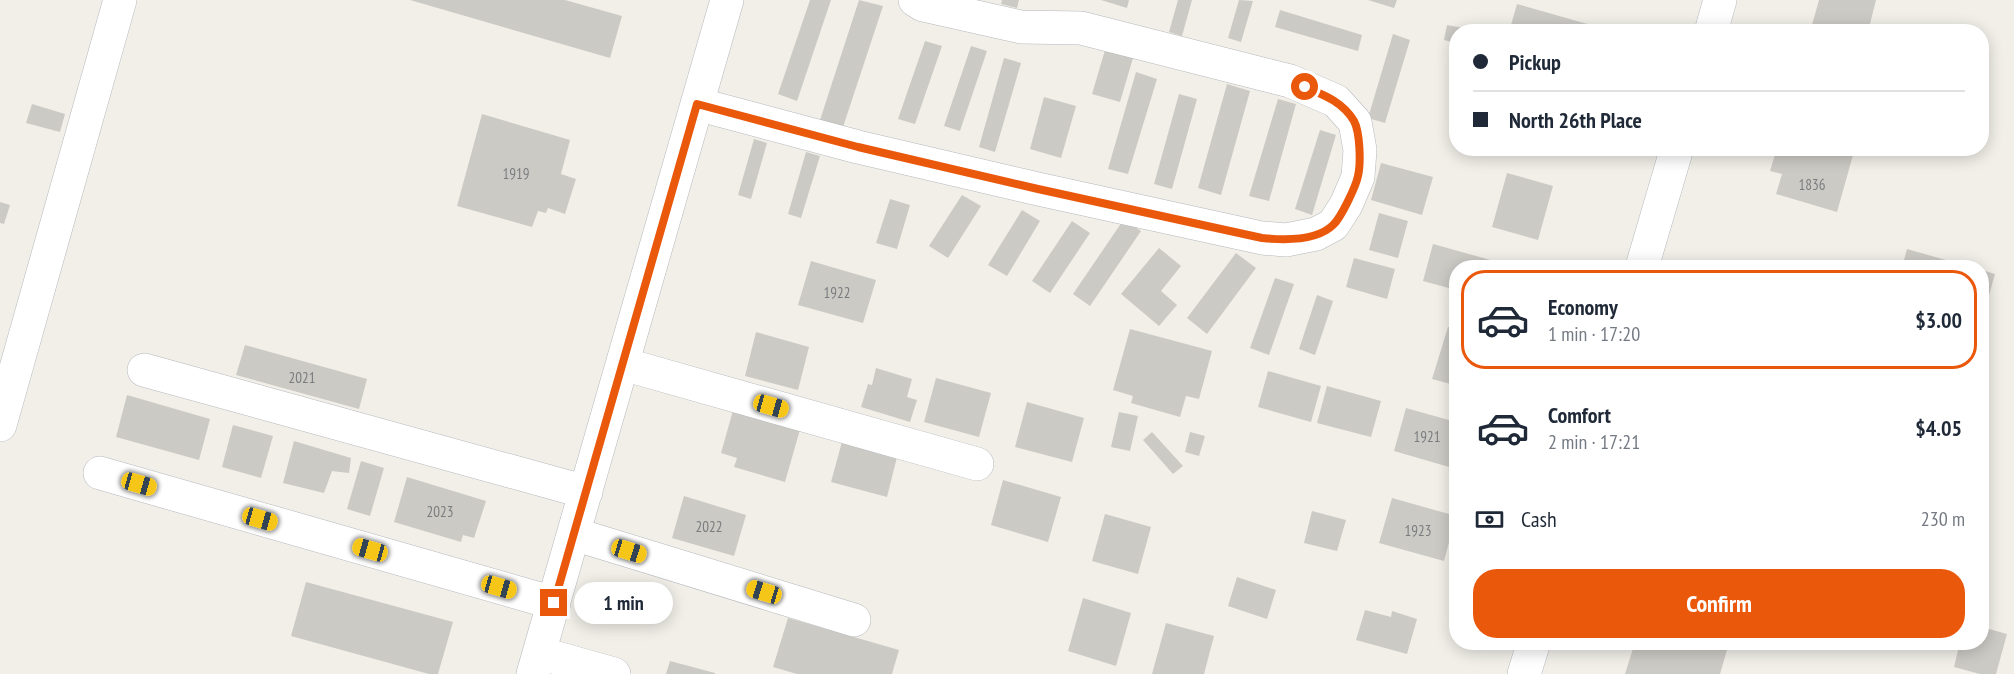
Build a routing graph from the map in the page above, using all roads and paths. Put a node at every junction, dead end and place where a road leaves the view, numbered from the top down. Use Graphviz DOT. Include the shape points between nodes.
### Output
graph roads {
  1 [pos="120,0"];
  2 [pos="727,0"];
  3 [pos="915,0"];
  4 [pos="1720,0"];
  5 [pos="1712,24"];
  6 [pos="697,104"];
  7 [pos="1675,156"];
  8 [pos="1644,260"];
  9 [pos="623,364"];
  10 [pos="144,370"];
  11 [pos="0,424"];
  12 [pos="977,464"];
  13 [pos="100,473"];
  14 [pos="586,492"];
  15 [pos="574,534"];
  16 [pos="554,603"];
  17 [pos="854,620"];
  18 [pos="1532,650"];
  19 [pos="536,664"];
  20 [pos="614,674"];
  21 [pos="1524,674"];
  1 -- 11 [label="street"];
  2 -- 6 [label="street"];
  3 -- 6 [label="street" via="1021,27 1081,28 1290,81 1336,101 1355,122 1360,150 1358,177 1346,205 1333,225 1316,234 1287,240 1262,238 858,147"];
  4 -- 5 [label="street"];
  6 -- 9 [label="street"];
  7 -- 8 [label="street"];
  9 -- 12 [label="street"];
  9 -- 14 [label="street"];
  10 -- 14 [label="street"];
  13 -- 16 [label="street"];
  14 -- 15 [label="street"];
  15 -- 16 [label="street"];
  15 -- 17 [label="street"];
  16 -- 19 [label="street"];
  18 -- 21 [label="street"];
  19 -- 20 [label="street"];
}
